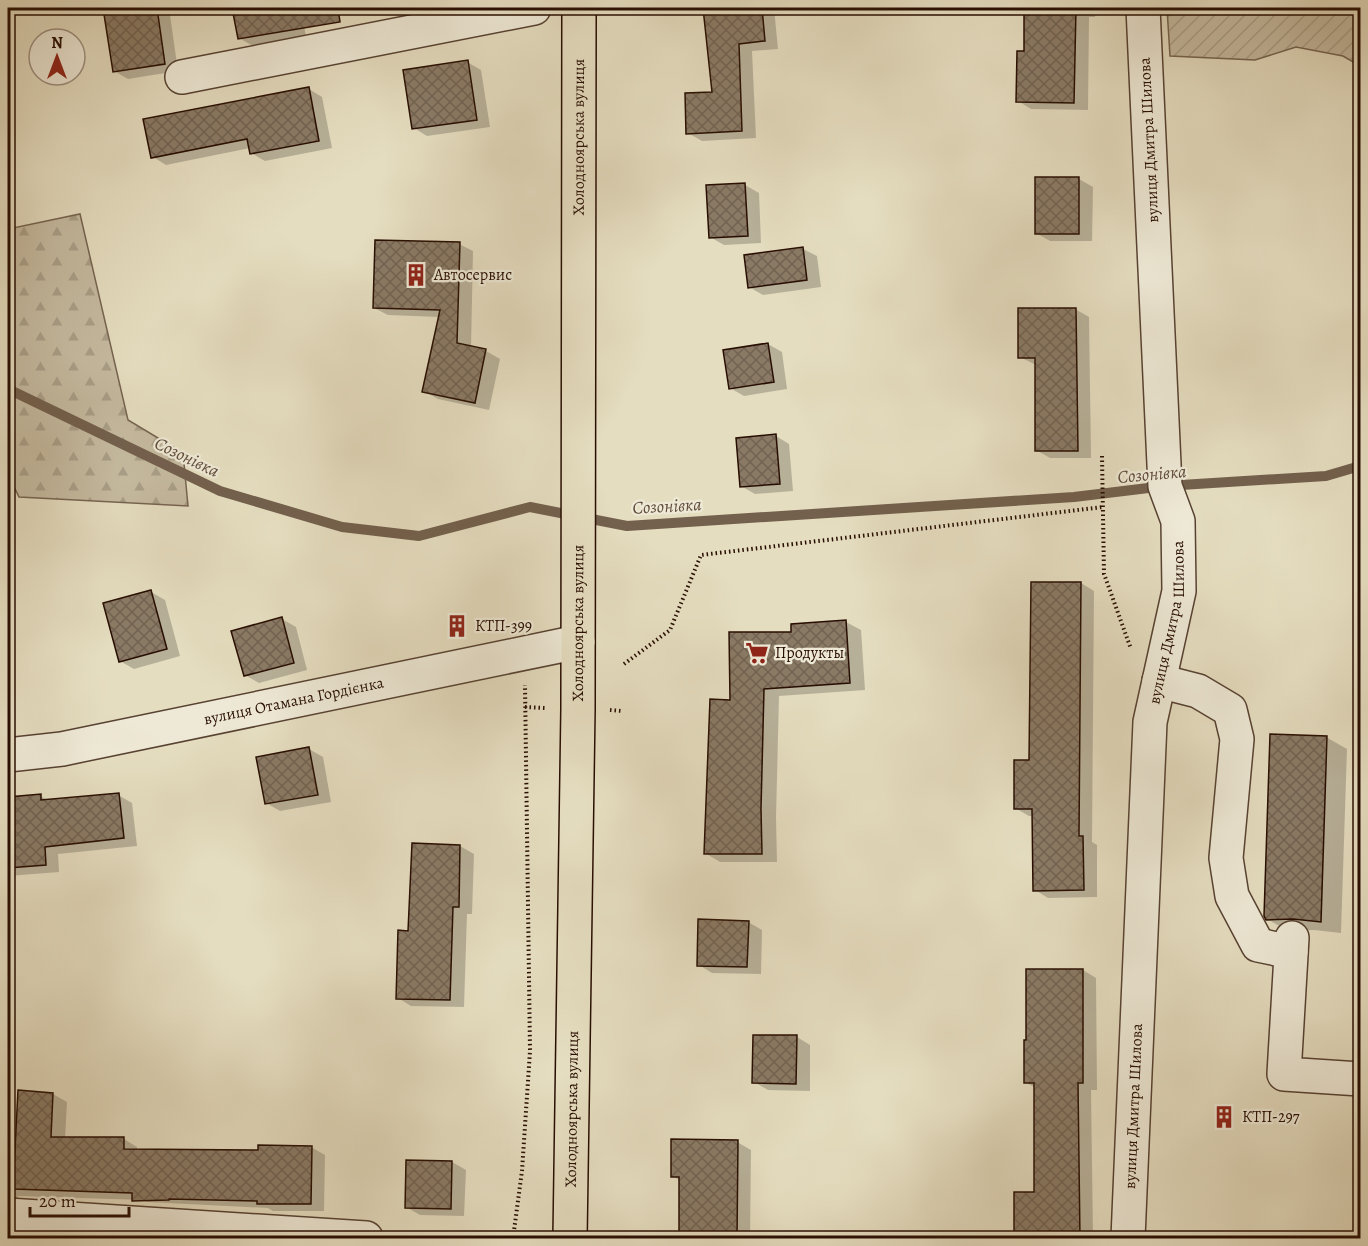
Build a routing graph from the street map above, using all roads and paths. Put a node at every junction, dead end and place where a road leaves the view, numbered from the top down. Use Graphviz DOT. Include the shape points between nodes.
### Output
graph roads {
  1 [pos="534,8"];
  2 [pos="579,8"];
  3 [pos="1143,8"];
  4 [pos="182,77"];
  5 [pos="1102,456"];
  6 [pos="1104,507"];
  7 [pos="579,642"];
  8 [pos="1131,650"];
  9 [pos="526,653"];
  10 [pos="624,664"];
  11 [pos="1159,681"];
  12 [pos="8,755"];
  13 [pos="1360,1079"];
  14 [pos="8,1215"];
  15 [pos="366,1239"];
  16 [pos="513,1239"];
  17 [pos="570,1239"];
  18 [pos="1128,1239"];
  1 -- 4 [label="street"];
  2 -- 7 [label="main road, Холодноярська вулиця"];
  3 -- 11 [label="street, вулиця Дмитра Шилова" via="1165,486 1178,521 1179,591"];
  5 -- 6 [label="path"];
  6 -- 8 [label="path" via="1104,574"];
  6 -- 10 [label="path" via="701,555 670,630"];
  7 -- 9 [label="street, вулиця Отамана Гордієнка"];
  7 -- 17 [label="main road, Холодноярська вулиця"];
  9 -- 12 [label="street, вулиця Отамана Гордієнка" via="62,749"];
  9 -- 16 [label="path" via="530,1051"];
  11 -- 13 [label="street" via="1198,691 1230,710 1237,740 1226,858 1232,896 1258,945 1292,945 1284,1074"];
  11 -- 18 [label="street, вулиця Дмитра Шилова" via="1150,722"];
  14 -- 15 [label="street"];
}
